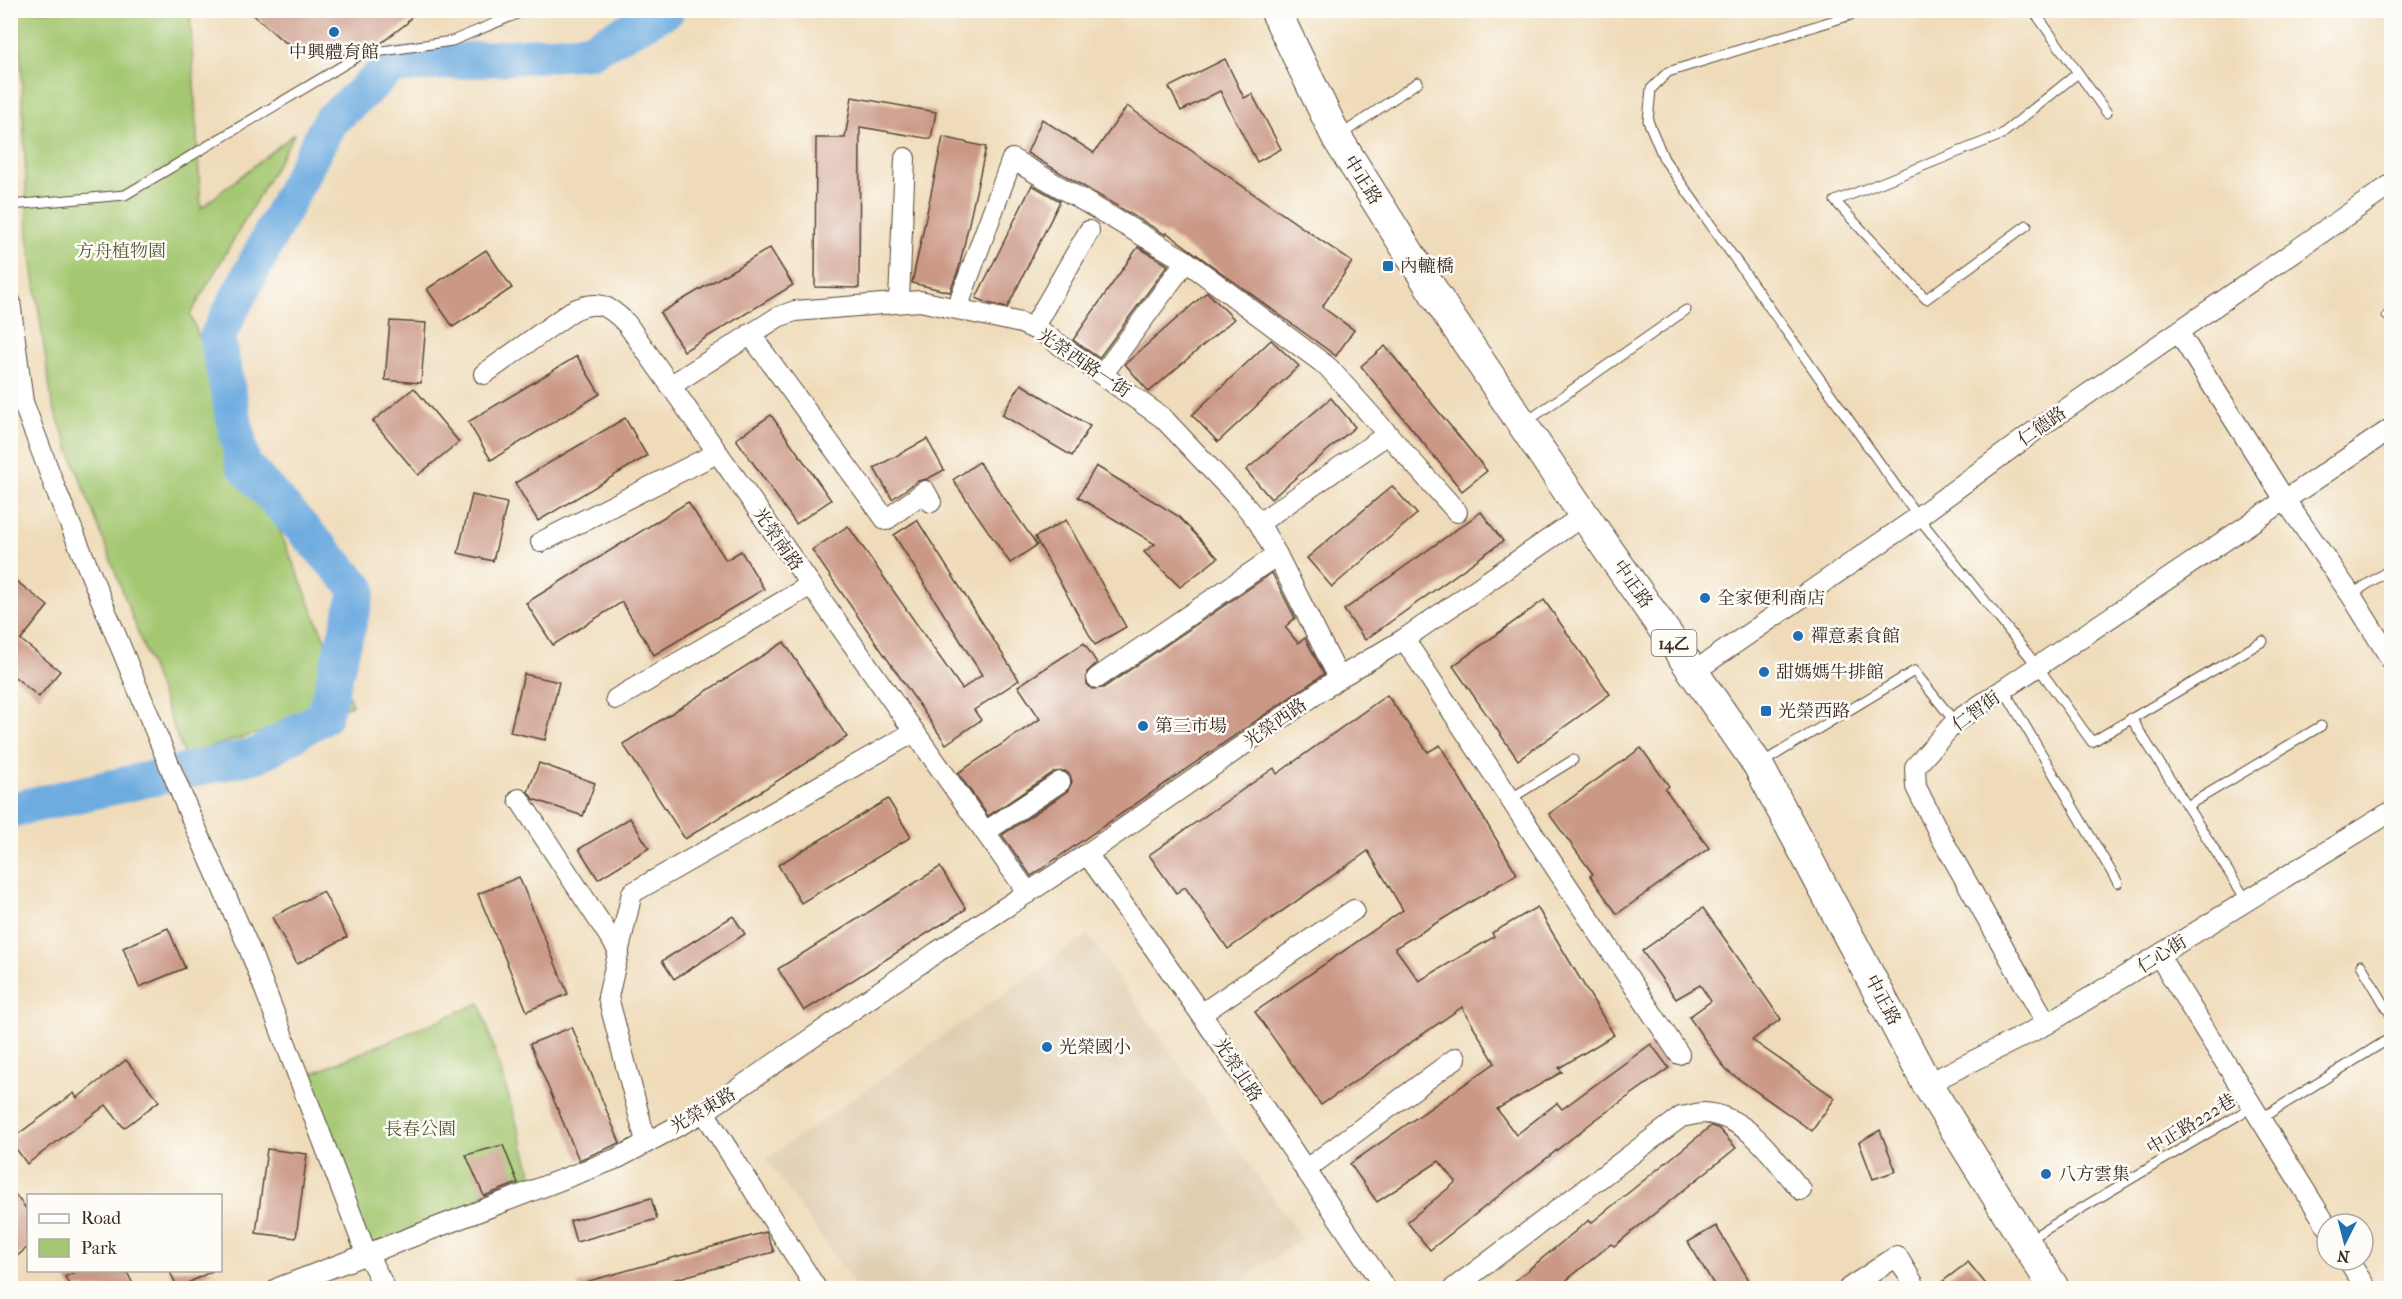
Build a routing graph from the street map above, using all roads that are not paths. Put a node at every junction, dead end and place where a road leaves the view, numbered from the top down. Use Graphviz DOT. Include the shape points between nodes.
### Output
graph roads {
  1 [pos="519,10"];
  2 [pos="1275,10"];
  3 [pos="1867,10"];
  4 [pos="2033,10"];
  5 [pos="2078,73"];
  6 [pos="1418,82"];
  7 [pos="2107,112"];
  8 [pos="1337,138"];
  9 [pos="905,158"];
  10 [pos="2391,184"];
  11 [pos="10,205"];
  12 [pos="2027,225"];
  13 [pos="1089,231"];
  14 [pos="1186,261"];
  15 [pos="10,301"];
  16 [pos="899,301"];
  17 [pos="957,308"];
  18 [pos="1686,310"];
  19 [pos="1033,328"];
  20 [pos="2179,333"];
  21 [pos="750,334"];
  22 [pos="484,374"];
  23 [pos="1102,375"];
  24 [pos="670,386"];
  25 [pos="1522,425"];
  26 [pos="2391,428"];
  27 [pos="1388,434"];
  28 [pos="717,453"];
  29 [pos="2285,500"];
  30 [pos="931,502"];
  31 [pos="1457,512"];
  32 [pos="1584,515"];
  33 [pos="1918,517"];
  34 [pos="1259,523"];
  35 [pos="541,542"];
  36 [pos="1277,555"];
  37 [pos="2391,568"];
  38 [pos="811,585"];
  39 [pos="2351,595"];
  40 [pos="1404,639"];
  41 [pos="2263,641"];
  42 [pos="2391,661"];
  43 [pos="2038,667"];
  44 [pos="1695,671"];
  45 [pos="1097,678"];
  46 [pos="1339,678"];
  47 [pos="2004,690"];
  48 [pos="615,699"];
  49 [pos="2131,718"];
  50 [pos="1955,722"];
  51 [pos="2321,726"];
  52 [pos="914,732"];
  53 [pos="1573,760"];
  54 [pos="1758,765"];
  55 [pos="1060,782"];
  56 [pos="519,799"];
  57 [pos="1510,799"];
  58 [pos="2187,806"];
  59 [pos="2391,811"];
  60 [pos="985,832"];
  61 [pos="1088,854"];
  62 [pos="2118,883"];
  63 [pos="1028,893"];
  64 [pos="2247,901"];
  65 [pos="1354,910"];
  66 [pos="619,951"];
  67 [pos="2159,956"];
  68 [pos="2361,965"];
  69 [pos="1202,1014"];
  70 [pos="2391,1017"];
  71 [pos="2047,1024"];
  72 [pos="2391,1037"];
  73 [pos="1678,1054"];
  74 [pos="1456,1058"];
  75 [pos="1927,1084"];
  76 [pos="704,1112"];
  77 [pos="2256,1113"];
  78 [pos="646,1142"];
  79 [pos="1305,1170"];
  80 [pos="1801,1190"];
  81 [pos="2318,1212"];
  82 [pos="2024,1243"];
  83 [pos="367,1254"];
  84 [pos="2356,1272"];
  85 [pos="278,1288"];
  86 [pos="385,1288"];
  87 [pos="816,1288"];
  88 [pos="1385,1288"];
  89 [pos="1454,1288"];
  90 [pos="1849,1288"];
  91 [pos="1916,1288"];
  92 [pos="2054,1288"];
  93 [pos="2366,1288"];
  1 -- 11 [label="lane" via="518,14 452,41 362,54 125,195"];
  2 -- 8 [label="main road, 中正路 / 14乙"];
  3 -- 33 [label="lane" via="1668,72 1651,89 1648,121 1664,159"];
  4 -- 5 [label="lane"];
  5 -- 7 [label="lane"];
  5 -- 12 [label="lane" via="2001,135 1835,201 1926,299"];
  6 -- 8 [label="lane"];
  8 -- 25 [label="main road, 中正路 / 14乙"];
  9 -- 16 [label="street"];
  10 -- 20 [label="street, 仁德路"];
  13 -- 19 [label="street"];
  14 -- 17 [label="street" via="1012,159"];
  14 -- 23 [label="street"];
  14 -- 27 [label="street" via="1328,367"];
  15 -- 83 [label="street" via="24,402 56,490 249,948"];
  16 -- 17 [label="street, 光榮西路一街"];
  16 -- 21 [label="street, 光榮西路一街" via="795,311"];
  17 -- 19 [label="street, 光榮西路一街"];
  18 -- 25 [label="lane"];
  19 -- 23 [label="street, 光榮西路一街"];
  20 -- 29 [label="street"];
  20 -- 33 [label="street, 仁德路" via="2040,427"];
  21 -- 24 [label="street, 光榮西路一街"];
  21 -- 30 [label="street" via="886,520 925,491"];
  22 -- 24 [label="street, 光榮南路" via="572,310 585,304 601,305 627,324"];
  23 -- 34 [label="street, 光榮西路一街" via="1163,418"];
  24 -- 28 [label="street, 光榮南路"];
  25 -- 32 [label="main road, 中正路 / 14乙"];
  26 -- 29 [label="street, 仁智街"];
  27 -- 31 [label="street"];
  27 -- 34 [label="street"];
  28 -- 35 [label="street"];
  28 -- 38 [label="street, 光榮南路"];
  29 -- 39 [label="street"];
  29 -- 43 [label="street, 仁智街"];
  32 -- 40 [label="street, 光榮西路"];
  32 -- 44 [label="main road, 中正路 / 14乙"];
  33 -- 43 [label="lane"];
  33 -- 44 [label="street, 仁德路"];
  34 -- 36 [label="street, 光榮西路一街"];
  36 -- 45 [label="street"];
  36 -- 46 [label="street, 光榮西路一街"];
  37 -- 39 [label="lane"];
  38 -- 48 [label="street"];
  38 -- 52 [label="street, 光榮南路"];
  39 -- 42 [label="street"];
  40 -- 46 [label="street, 光榮西路"];
  40 -- 57 [label="street"];
  41 -- 49 [label="lane"];
  43 -- 47 [label="street, 仁智街"];
  43 -- 49 [label="lane" via="2092,742"];
  44 -- 54 [label="main road, 中正路 / 14乙"];
  46 -- 61 [label="street, 光榮西路"];
  47 -- 50 [label="street, 仁智街"];
  47 -- 62 [label="lane"];
  49 -- 58 [label="lane"];
  50 -- 54 [label="lane" via="1914,671"];
  50 -- 71 [label="street, 仁智街" via="1915,767 1916,787"];
  51 -- 58 [label="lane"];
  52 -- 60 [label="street, 光榮南路"];
  52 -- 66 [label="street" via="632,893"];
  53 -- 57 [label="lane"];
  54 -- 75 [label="main road, 中正路 / 14乙"];
  55 -- 60 [label="street"];
  56 -- 66 [label="street"];
  57 -- 73 [label="street"];
  58 -- 64 [label="lane"];
  59 -- 64 [label="street, 仁心街"];
  60 -- 63 [label="street, 光榮南路"];
  61 -- 63 [label="street, 光榮東路"];
  61 -- 69 [label="street, 光榮北路"];
  63 -- 76 [label="street, 光榮東路"];
  64 -- 67 [label="street, 仁心街"];
  65 -- 69 [label="street"];
  66 -- 78 [label="street" via="608,997"];
  67 -- 71 [label="street, 仁心街"];
  67 -- 77 [label="street"];
  68 -- 70 [label="lane"];
  69 -- 79 [label="street, 光榮北路"];
  71 -- 75 [label="street, 仁心街"];
  72 -- 77 [label="lane, 中正路222巷"];
  74 -- 79 [label="street"];
  75 -- 82 [label="main road, 中正路 / 14乙"];
  76 -- 78 [label="street, 光榮東路"];
  76 -- 87 [label="street"];
  77 -- 81 [label="street"];
  77 -- 82 [label="lane, 中正路222巷"];
  78 -- 83 [label="street, 光榮東路" via="618,1158"];
  79 -- 88 [label="street, 光榮北路"];
  80 -- 89 [label="street" via="1749,1130 1727,1118 1703,1113 1682,1117"];
  82 -- 92 [label="main road, 中正路 / 14乙"];
  83 -- 85 [label="street, 光榮東路"];
  83 -- 86 [label="street"];
  84 -- 93 [label="street"];
  90 -- 91 [label="street" via="1897,1256"];
}
